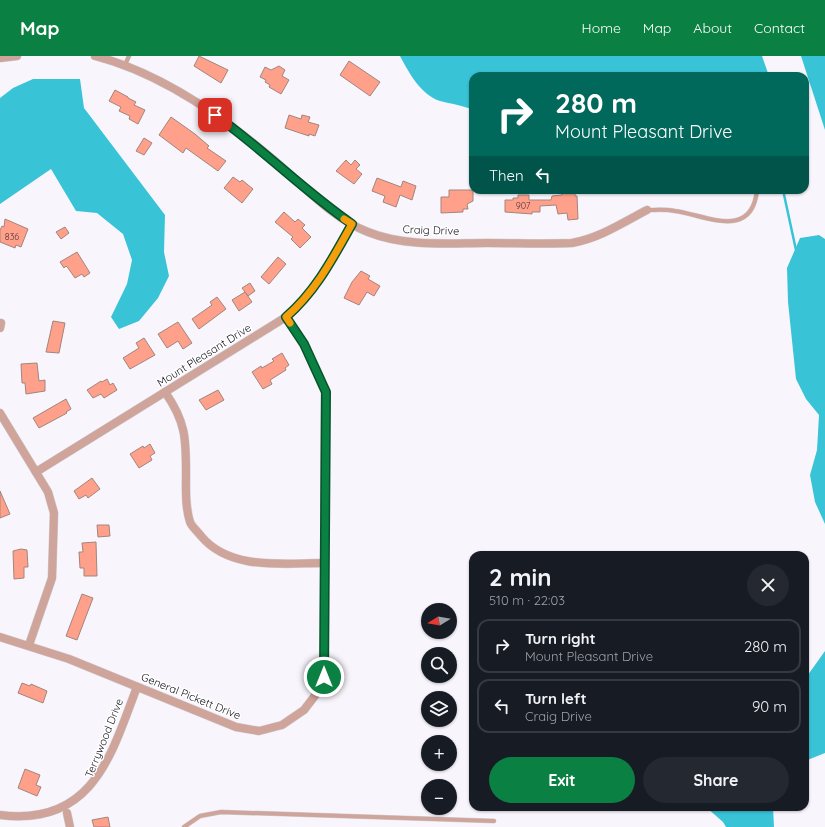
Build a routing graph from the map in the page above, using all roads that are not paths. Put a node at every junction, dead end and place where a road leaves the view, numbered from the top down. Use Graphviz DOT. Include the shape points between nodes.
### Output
graph roads {
  1 [pos="17,56"];
  2 [pos="98,56"];
  3 [pos="129,56"];
  4 [pos="0,58"];
  5 [pos="125,65"];
  6 [pos="756,194"];
  7 [pos="647,210"];
  8 [pos="352,224"];
  9 [pos="286,317"];
  10 [pos="165,392"];
  11 [pos="0,413"];
  12 [pos="36,472"];
  13 [pos="324,563"];
  14 [pos="0,637"];
  15 [pos="29,645"];
  16 [pos="137,687"];
  17 [pos="67,813"];
  18 [pos="0,815"];
  19 [pos="494,821"];
  20 [pos="70,827"];
  21 [pos="184,827"];
  1 -- 4 [label="street"];
  2 -- 5 [label="street, Craig Drive"];
  3 -- 5 [label="lane"];
  5 -- 8 [label="street, Craig Drive" via="202,106 241,134"];
  6 -- 7 [label="lane" via="749,212 743,218 732,222 674,211"];
  7 -- 8 [label="street, Craig Drive" via="588,240 557,243 406,242 375,235"];
  8 -- 9 [label="street, Mount Pleasant Drive" via="320,281"];
  9 -- 10 [label="street, Mount Pleasant Drive"];
  9 -- 13 [label="street, General Pickett Drive" via="304,344 326,392"];
  10 -- 12 [label="street, Mount Pleasant Drive"];
  10 -- 13 [label="street" via="184,427 186,500 191,523 210,547 238,560 262,563"];
  11 -- 12 [label="street"];
  12 -- 15 [label="street" via="53,506 54,566 48,592"];
  13 -- 16 [label="street, General Pickett Drive" via="324,677 304,710 282,725 259,731 236,727"];
  14 -- 15 [label="street, General Pickett Drive"];
  15 -- 16 [label="street, General Pickett Drive"];
  16 -- 17 [label="street, Terrywood Drive" via="99,782 87,798"];
  17 -- 18 [label="street, Terrywood Drive" via="32,821"];
  17 -- 20 [label="street"];
  19 -- 21 [label="lane" via="221,812 200,816"];
}
